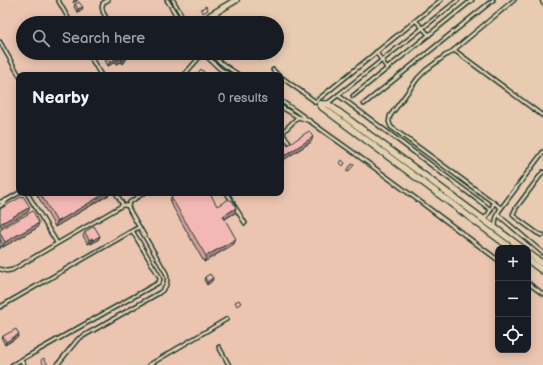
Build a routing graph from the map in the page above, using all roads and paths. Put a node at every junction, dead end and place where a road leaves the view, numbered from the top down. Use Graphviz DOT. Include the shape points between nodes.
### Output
graph roads {
  1 [pos="58,0"];
  2 [pos="108,0"];
  3 [pos="167,0"];
  4 [pos="173,0"];
  5 [pos="236,0"];
  6 [pos="441,0"];
  7 [pos="458,0"];
  8 [pos="472,0"];
  9 [pos="493,0"];
  10 [pos="514,0"];
  11 [pos="210,15"];
  12 [pos="67,16"];
  13 [pos="105,16"];
  14 [pos="177,16"];
  15 [pos="182,16"];
  16 [pos="416,21"];
  17 [pos="422,28"];
  18 [pos="429,35"];
  19 [pos="0,42"];
  20 [pos="454,50"];
  21 [pos="376,52"];
  22 [pos="92,60"];
  23 [pos="197,60"];
  24 [pos="210,60"];
  25 [pos="218,60"];
  26 [pos="381,61"];
  27 [pos="387,68"];
  28 [pos="17,72"];
  29 [pos="99,72"];
  30 [pos="187,72"];
  31 [pos="224,72"];
  32 [pos="234,72"];
  33 [pos="284,79"];
  34 [pos="338,95"];
  35 [pos="353,96"];
  36 [pos="284,103"];
  37 [pos="318,103"];
  38 [pos="328,104"];
  39 [pos="364,104"];
  40 [pos="284,108"];
  41 [pos="543,116"];
  42 [pos="298,117"];
  43 [pos="310,122"];
  44 [pos="284,131"];
  45 [pos="284,136"];
  46 [pos="289,142"];
  47 [pos="543,152"];
  48 [pos="543,172"];
  49 [pos="16,195"];
  50 [pos="29,196"];
  51 [pos="118,196"];
  52 [pos="139,196"];
  53 [pos="229,196"];
  54 [pos="7,200"];
  55 [pos="0,202"];
  56 [pos="494,203"];
  57 [pos="123,205"];
  58 [pos="0,206"];
  59 [pos="128,206"];
  60 [pos="501,208"];
  61 [pos="491,210"];
  62 [pos="497,214"];
  63 [pos="483,219"];
  64 [pos="245,223"];
  65 [pos="139,227"];
  66 [pos="491,228"];
  67 [pos="133,232"];
  68 [pos="543,235"];
  69 [pos="57,243"];
  70 [pos="508,245"];
  71 [pos="517,245"];
  72 [pos="542,252"];
  73 [pos="531,255"];
  74 [pos="495,258"];
  75 [pos="531,262"];
  76 [pos="543,264"];
  77 [pos="0,269"];
  78 [pos="543,271"];
  79 [pos="531,285"];
  80 [pos="543,294"];
  81 [pos="0,307"];
  82 [pos="227,319"];
  83 [pos="219,347"];
  84 [pos="21,360"];
  85 [pos="12,365"];
  86 [pos="24,365"];
  87 [pos="57,365"];
  88 [pos="149,365"];
  89 [pos="229,365"];
  1 -- 12 [label="lane"];
  2 -- 13 [label="lane" via="102,7"];
  3 -- 14 [label="lane"];
  4 -- 15 [label="lane"];
  5 -- 11 [label="street"];
  6 -- 16 [label="lane"];
  7 -- 17 [label="lane"];
  8 -- 18 [label="lane"];
  9 -- 39 [label="lane"];
  10 -- 20 [label="lane"];
  16 -- 17 [label="lane"];
  16 -- 21 [label="lane"];
  17 -- 18 [label="lane"];
  17 -- 26 [label="lane"];
  18 -- 27 [label="lane"];
  19 -- 28 [label="lane"];
  20 -- 41 [label="lane"];
  20 -- 56 [label="lane" via="418,78 388,122 391,127"];
  21 -- 26 [label="lane"];
  21 -- 37 [label="lane"];
  22 -- 29 [label="lane"];
  23 -- 30 [label="lane"];
  24 -- 31 [label="lane"];
  25 -- 32 [label="lane"];
  26 -- 27 [label="lane"];
  26 -- 34 [label="lane"];
  27 -- 35 [label="lane"];
  33 -- 37 [label="lane"];
  34 -- 38 [label="lane"];
  34 -- 61 [label="lane"];
  36 -- 43 [label="lane"];
  37 -- 38 [label="street"];
  37 -- 66 [label="street"];
  38 -- 63 [label="street"];
  40 -- 42 [label="lane"];
  42 -- 43 [label="lane"];
  42 -- 44 [label="lane"];
  43 -- 74 [label="lane"];
  45 -- 46 [label="lane"];
  47 -- 60 [label="lane"];
  48 -- 68 [label="lane" via="513,214"];
  49 -- 54 [label="lane"];
  50 -- 69 [label="lane"];
  51 -- 57 [label="lane"];
  52 -- 59 [label="lane"];
  53 -- 64 [label="lane"];
  54 -- 55 [label="lane"];
  54 -- 58 [label="lane"];
  56 -- 60 [label="lane"];
  56 -- 61 [label="lane"];
  57 -- 59 [label="lane"];
  57 -- 69 [label="lane"];
  59 -- 65 [label="lane"];
  60 -- 62 [label="lane"];
  61 -- 63 [label="lane"];
  62 -- 66 [label="lane"];
  62 -- 72 [label="lane"];
  63 -- 66 [label="street"];
  65 -- 67 [label="lane"];
  65 -- 87 [label="lane" via="166,274 166,287 78,339"];
  66 -- 70 [label="street"];
  66 -- 71 [label="street"];
  67 -- 81 [label="lane"];
  67 -- 84 [label="lane" via="159,276 158,283"];
  69 -- 77 [label="lane" via="12,270"];
  73 -- 76 [label="street"];
  75 -- 78 [label="street"];
  79 -- 80 [label="lane"];
  82 -- 88 [label="lane"];
  83 -- 89 [label="lane"];
  84 -- 85 [label="lane"];
  84 -- 86 [label="lane"];
}
